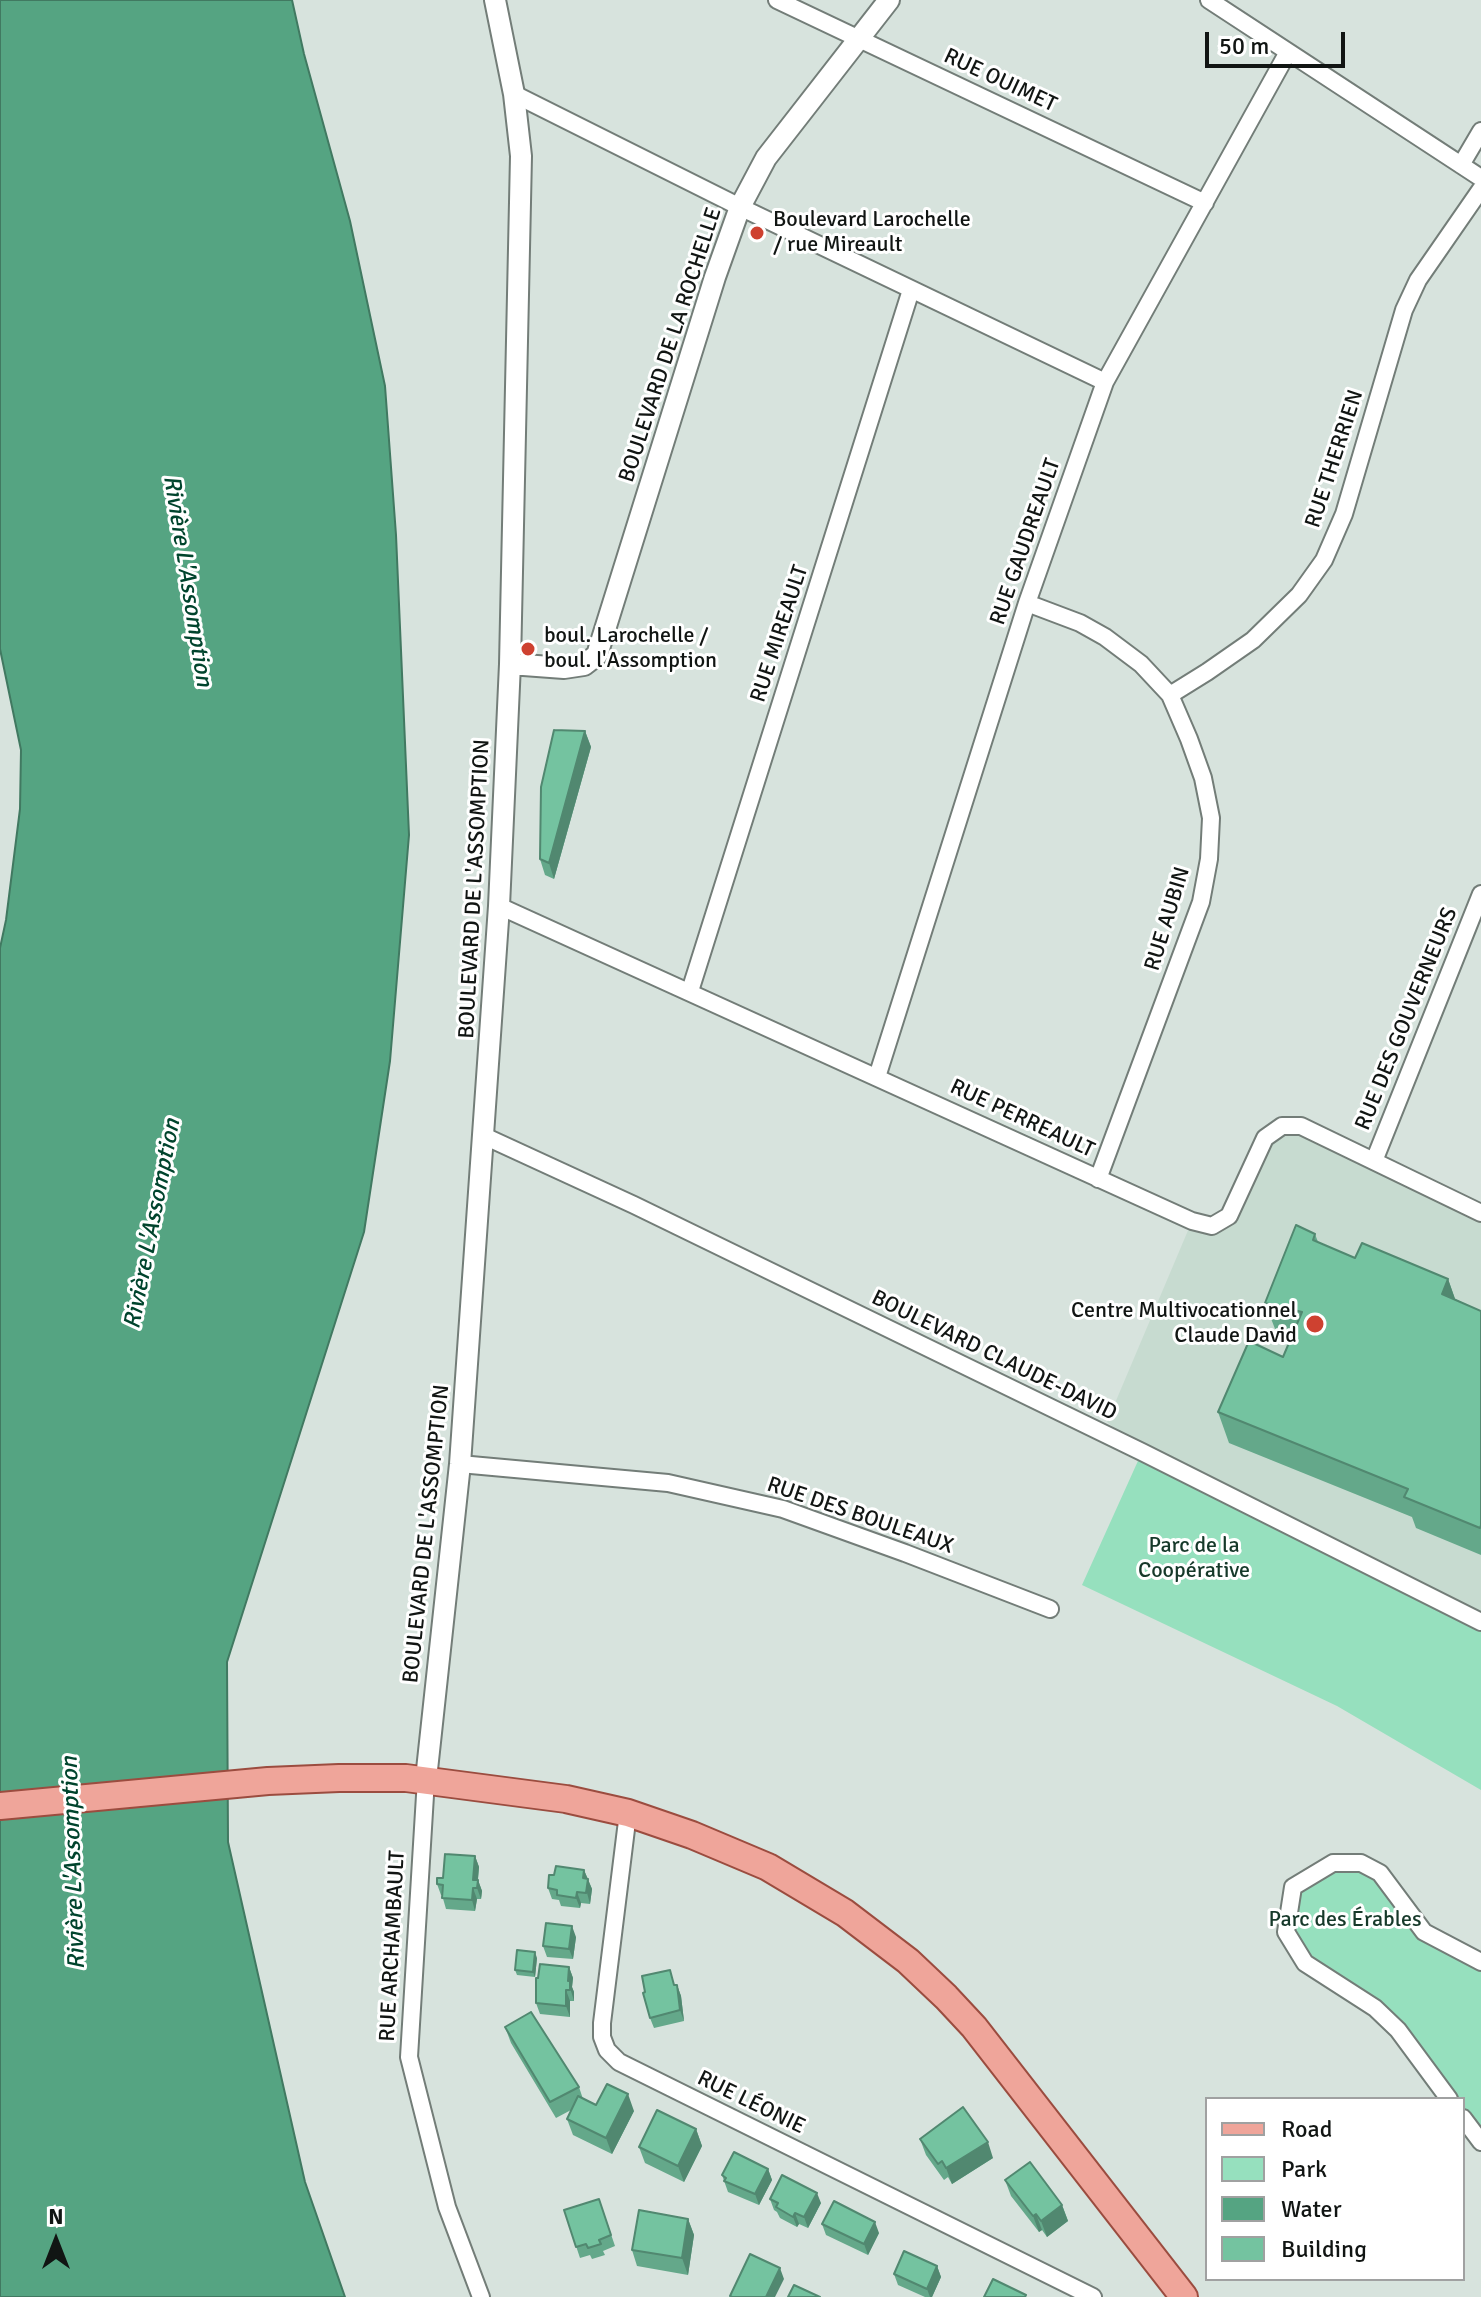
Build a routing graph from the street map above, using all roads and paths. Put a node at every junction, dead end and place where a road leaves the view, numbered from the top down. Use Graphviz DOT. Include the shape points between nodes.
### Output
graph roads {
  1 [pos="495,0"];
  2 [pos="777,0"];
  3 [pos="889,0"];
  4 [pos="1209,0"];
  5 [pos="858,38"];
  6 [pos="1288,52"];
  7 [pos="514,94"];
  8 [pos="1481,131"];
  9 [pos="1461,165"];
  10 [pos="1481,178"];
  11 [pos="1481,189"];
  12 [pos="1205,203"];
  13 [pos="740,207"];
  14 [pos="911,290"];
  15 [pos="1105,382"];
  16 [pos="1027,603"];
  17 [pos="510,664"];
  18 [pos="1170,695"];
  19 [pos="1481,894"];
  20 [pos="499,906"];
  21 [pos="690,991"];
  22 [pos="877,1077"];
  23 [pos="484,1136"];
  24 [pos="1374,1161"];
  25 [pos="1098,1179"];
  26 [pos="1481,1213"];
  27 [pos="460,1464"];
  28 [pos="1050,1609"];
  29 [pos="1481,1622"];
  30 [pos="426,1779"];
  31 [pos="0,1806"];
  32 [pos="628,1813"];
  33 [pos="1481,1962"];
  34 [pos="1448,2097"];
  35 [pos="1465,2121"];
  36 [pos="1481,2142"];
  37 [pos="481,2297"];
  38 [pos="1093,2297"];
  39 [pos="1184,2297"];
  1 -- 7 [label="street, BOULEVARD DE L'ASSOMPTION"];
  2 -- 5 [label="street, RUE OUIMET"];
  3 -- 5 [label="street, BOULEVARD DE LA ROCHELLE"];
  4 -- 6 [label="street"];
  5 -- 12 [label="street, RUE OUIMET"];
  5 -- 13 [label="street, BOULEVARD DE LA ROCHELLE" via="766,158"];
  6 -- 9 [label="street"];
  6 -- 12 [label="street, RUE GAUDREAULT"];
  7 -- 13 [label="street"];
  7 -- 17 [label="street, BOULEVARD DE L'ASSOMPTION" via="521,156"];
  8 -- 9 [label="street"];
  9 -- 10 [label="street"];
  11 -- 18 [label="street, RUE THERRIEN" via="1418,280 1404,310 1344,514 1324,560 1299,595 1253,640"];
  12 -- 15 [label="street, RUE GAUDREAULT"];
  13 -- 14 [label="street"];
  13 -- 17 [label="street, BOULEVARD DE LA ROCHELLE" via="597,655 574,667"];
  14 -- 15 [label="street"];
  14 -- 21 [label="street, RUE MIREAULT"];
  15 -- 16 [label="street, RUE GAUDREAULT"];
  16 -- 18 [label="street, RUE AUBIN" via="1105,637"];
  16 -- 22 [label="street, RUE GAUDREAULT"];
  17 -- 20 [label="street, BOULEVARD DE L'ASSOMPTION"];
  18 -- 25 [label="street, RUE AUBIN" via="1203,778 1211,818 1209,859 1201,902"];
  19 -- 24 [label="street, RUE DES GOUVERNEURS"];
  20 -- 21 [label="street, RUE PERREAULT"];
  20 -- 23 [label="street, BOULEVARD DE L'ASSOMPTION"];
  21 -- 22 [label="street, RUE PERREAULT"];
  22 -- 25 [label="street, RUE PERREAULT"];
  23 -- 27 [label="street, BOULEVARD DE L'ASSOMPTION"];
  23 -- 29 [label="street, BOULEVARD CLAUDE-DAVID"];
  24 -- 25 [label="street, RUE PERREAULT" via="1301,1126 1282,1126 1265,1138 1229,1216 1212,1226"];
  24 -- 26 [label="street, RUE PERREAULT"];
  27 -- 28 [label="street, RUE DES BOULEAUX" via="668,1483 783,1509"];
  27 -- 30 [label="street, BOULEVARD DE L'ASSOMPTION"];
  30 -- 31 [label="main road" via="268,1781"];
  30 -- 32 [label="main road"];
  30 -- 37 [label="street, RUE ARCHAMBAULT" via="409,2057 447,2207"];
  32 -- 38 [label="street, RUE LÉONIE" via="602,2023 607,2050 619,2062"];
  32 -- 39 [label="main road" via="768,1867 845,1913 908,1961 974,2027"];
  33 -- 34 [label="street" via="1424,1932 1380,1873 1361,1863 1333,1863 1293,1887 1286,1932 1305,1963 1375,2008"];
  35 -- 36 [label="street"];
}
